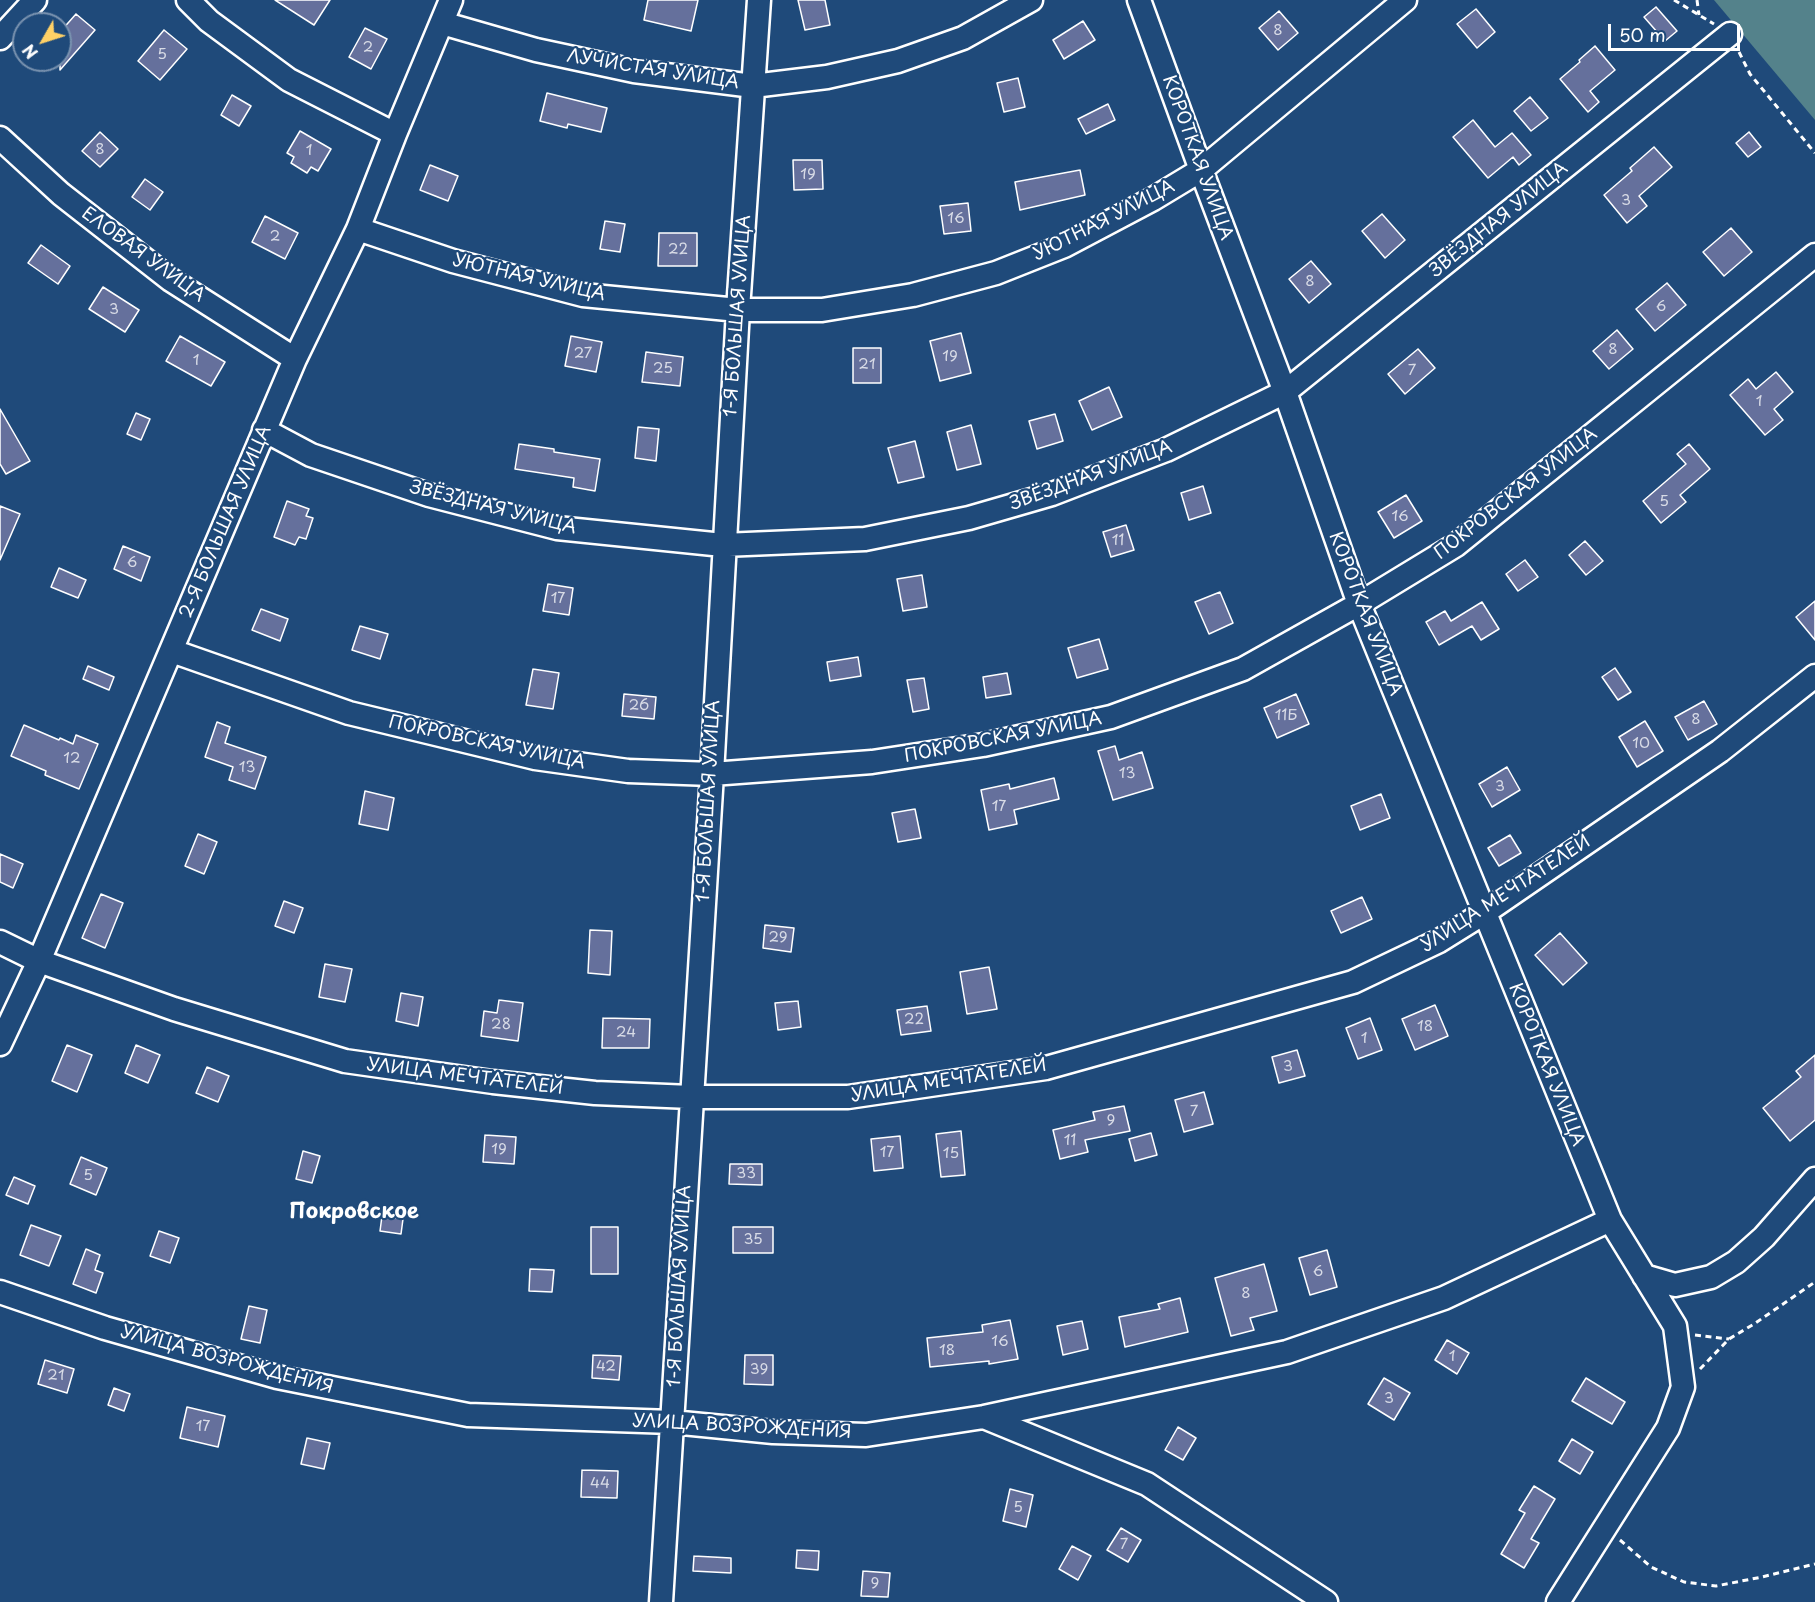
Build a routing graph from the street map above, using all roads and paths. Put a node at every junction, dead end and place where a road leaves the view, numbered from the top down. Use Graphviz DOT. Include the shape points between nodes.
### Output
graph roads {
  1 [pos="35,0"];
  2 [pos="188,0"];
  3 [pos="452,0"];
  4 [pos="759,0"];
  5 [pos="1031,0"];
  6 [pos="1139,0"];
  7 [pos="1405,0"];
  8 [pos="1674,0"];
  9 [pos="1697,0"];
  10 [pos="1699,15"];
  11 [pos="442,23"];
  12 [pos="1730,34"];
  13 [pos="0,38"];
  14 [pos="753,86"];
  15 [pos="395,134"];
  16 [pos="0,138"];
  17 [pos="1815,153"];
  18 [pos="1201,170"];
  19 [pos="358,229"];
  20 [pos="1815,255"];
  21 [pos="738,310"];
  22 [pos="296,359"];
  23 [pos="1286,392"];
  24 [pos="264,430"];
  25 [pos="723,545"];
  26 [pos="1359,604"];
  27 [pos="172,651"];
  28 [pos="1815,676"];
  29 [pos="712,774"];
  30 [pos="1484,913"];
  31 [pos="0,942"];
  32 [pos="39,961"];
  33 [pos="0,1044"];
  34 [pos="691,1097"];
  35 [pos="1815,1179"];
  36 [pos="1610,1220"];
  37 [pos="1644,1276"];
  38 [pos="1815,1282"];
  39 [pos="0,1292"];
  40 [pos="1675,1326"];
  41 [pos="1729,1339"];
  42 [pos="1683,1387"];
  43 [pos="984,1417"];
  44 [pos="672,1422"];
  45 [pos="1605,1528"];
  46 [pos="1815,1564"];
  47 [pos="661,1602"];
  48 [pos="1326,1602"];
  49 [pos="1558,1602"];
  1 -- 13 [label="street"];
  2 -- 15 [label="street" via="209,21 289,80"];
  3 -- 11 [label="street, 2-Я БОЛЬШАЯ УЛИЦА"];
  4 -- 14 [label="street, 1-Я БОЛЬШАЯ УЛИЦА"];
  5 -- 14 [label="street, ЛУЧИСТАЯ УЛИЦА" via="963,38 898,61"];
  6 -- 18 [label="street, КОРОТКАЯ УЛИЦА"];
  7 -- 18 [label="street, УЮТНАЯ УЛИЦА"];
  8 -- 10 [label="path"];
  9 -- 10 [label="path"];
  10 -- 12 [label="path"];
  11 -- 14 [label="street, ЛУЧИСТАЯ УЛИЦА" via="536,50 634,71"];
  11 -- 15 [label="street, 2-Я БОЛЬШАЯ УЛИЦА"];
  12 -- 17 [label="path" via="1750,74"];
  12 -- 23 [label="street, ЗВЁЗДНАЯ УЛИЦА"];
  14 -- 21 [label="street, 1-Я БОЛЬШАЯ УЛИЦА"];
  15 -- 19 [label="street, 2-Я БОЛЬШАЯ УЛИЦА"];
  16 -- 22 [label="street, ЕЛОВАЯ УЛИЦА" via="61,194 171,280"];
  18 -- 21 [label="street, УЮТНАЯ УЛИЦА" via="1064,246 996,273 913,295 822,310"];
  18 -- 23 [label="street, КОРОТКАЯ УЛИЦА"];
  19 -- 21 [label="street, УЮТНАЯ УЛИЦА" via="453,261 583,295"];
  19 -- 22 [label="street, 2-Я БОЛЬШАЯ УЛИЦА"];
  20 -- 26 [label="street, ПОКРОВСКАЯ УЛИЦА" via="1456,544"];
  21 -- 25 [label="street, 1-Я БОЛЬШАЯ УЛИЦА"];
  22 -- 24 [label="street, 2-Я БОЛЬШАЯ УЛИЦА"];
  23 -- 25 [label="street, ЗВЁЗДНАЯ УЛИЦА" via="1167,450 1052,494 980,515 865,539"];
  23 -- 26 [label="street, КОРОТКАЯ УЛИЦА"];
  24 -- 25 [label="street, ЗВЁЗДНАЯ УЛИЦА" via="311,455 419,492 557,528"];
  24 -- 27 [label="street, 2-Я БОЛЬШАЯ УЛИЦА"];
  25 -- 29 [label="street, 1-Я БОЛЬШАЯ УЛИЦА"];
  26 -- 29 [label="street, ПОКРОВСКАЯ УЛИЦА" via="1243,669 1111,717 983,745 872,762"];
  26 -- 30 [label="street, КОРОТКАЯ УЛИЦА"];
  27 -- 29 [label="street, ПОКРОВСКАЯ УЛИЦА" via="349,713 535,758 628,771"];
  27 -- 32 [label="street, 2-Я БОЛЬШАЯ УЛИЦА"];
  28 -- 30 [label="street, УЛИЦА МЕЧТАТЕЛЕЙ" via="1720,751"];
  29 -- 34 [label="street, 1-Я БОЛЬШАЯ УЛИЦА"];
  30 -- 34 [label="street, УЛИЦА МЕЧТАТЕЛЕЙ" via="1439,941 1353,982 1046,1068 848,1097"];
  30 -- 36 [label="street, КОРОТКАЯ УЛИЦА"];
  31 -- 32 [label="street, УЛИЦА МЕЧТАТЕЛЕЙ"];
  32 -- 33 [label="street, 2-Я БОЛЬШАЯ УЛИЦА"];
  32 -- 34 [label="street, УЛИЦА МЕЧТАТЕЛЕЙ" via="174,1009 345,1061 595,1093"];
  34 -- 44 [label="street, 1-Я БОЛЬШАЯ УЛИЦА"];
  35 -- 37 [label="street" via="1764,1237 1736,1262 1711,1277 1675,1285"];
  36 -- 37 [label="street, КОРОТКАЯ УЛИЦА"];
  36 -- 43 [label="street, УЛИЦА ВОЗРОЖДЕНИЯ" via="1444,1298 1287,1352"];
  37 -- 40 [label="street, КОРОТКАЯ УЛИЦА"];
  38 -- 41 [label="path"];
  39 -- 44 [label="street, УЛИЦА ВОЗРОЖДЕНИЯ" via="105,1328 277,1377 468,1415"];
  40 -- 41 [label="path" via="1695,1335"];
  40 -- 42 [label="street"];
  41 -- 42 [label="path"];
  42 -- 45 [label="street" via="1668,1428"];
  43 -- 44 [label="street, УЛИЦА ВОЗРОЖДЕНИЯ" via="866,1435 773,1432"];
  43 -- 48 [label="street" via="1147,1484"];
  44 -- 47 [label="street, 1-Я БОЛЬШАЯ УЛИЦА"];
  45 -- 46 [label="path" via="1651,1567 1684,1582 1716,1586"];
  45 -- 49 [label="street"];
}
